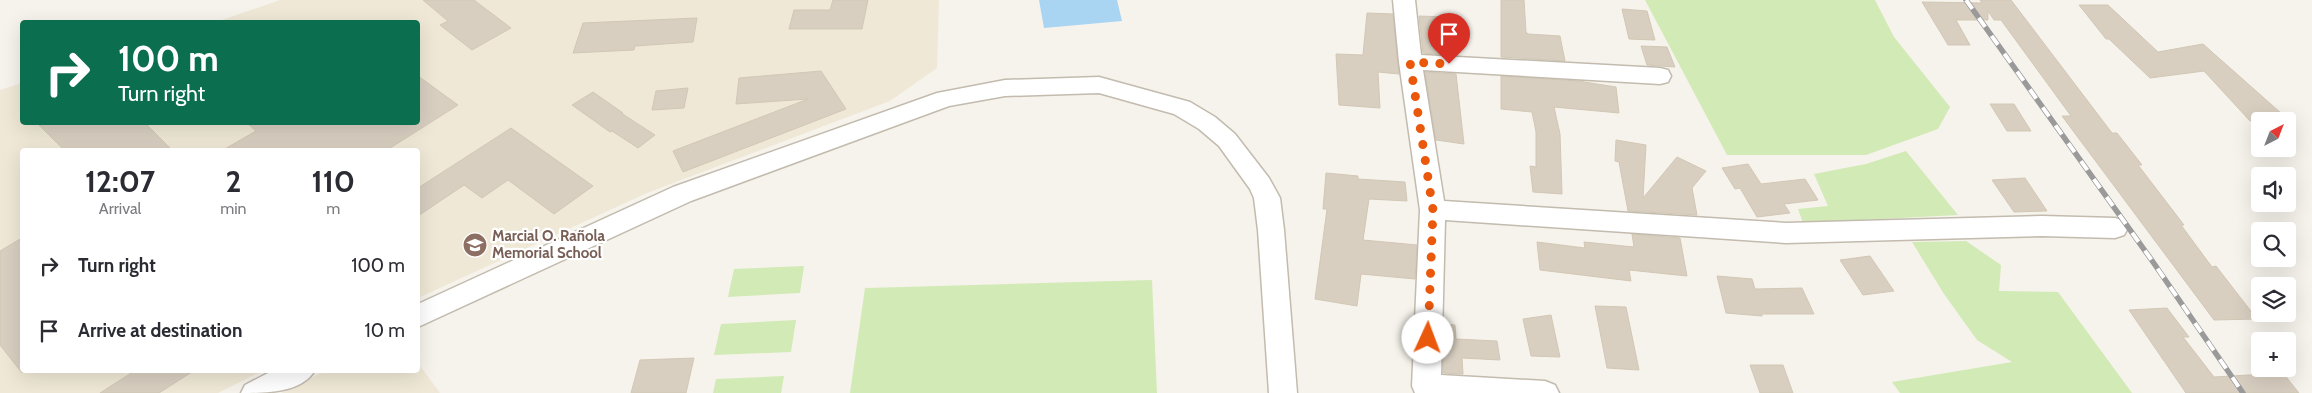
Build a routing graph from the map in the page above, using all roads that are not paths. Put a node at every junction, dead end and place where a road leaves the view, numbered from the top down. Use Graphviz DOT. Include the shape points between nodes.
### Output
graph roads {
  1 [pos="1404,0"];
  2 [pos="1410,62"];
  3 [pos="1660,76"];
  4 [pos="1433,210"];
  5 [pos="2114,228"];
  6 [pos="420,315"];
  7 [pos="295,373"];
  8 [pos="255,393"];
  9 [pos="1283,393"];
  10 [pos="1545,393"];
  1 -- 2 [label="street"];
  2 -- 3 [label="street"];
  2 -- 4 [label="street"];
  4 -- 5 [label="street" via="1786,233 2042,226"];
  4 -- 10 [label="street" via="1426,386"];
  6 -- 9 [label="street" via="682,194 945,99 1005,88 1099,85 1182,108 1207,122 1227,140 1260,184 1266,198 1270,230"];
  7 -- 8 [label="street"];
}
